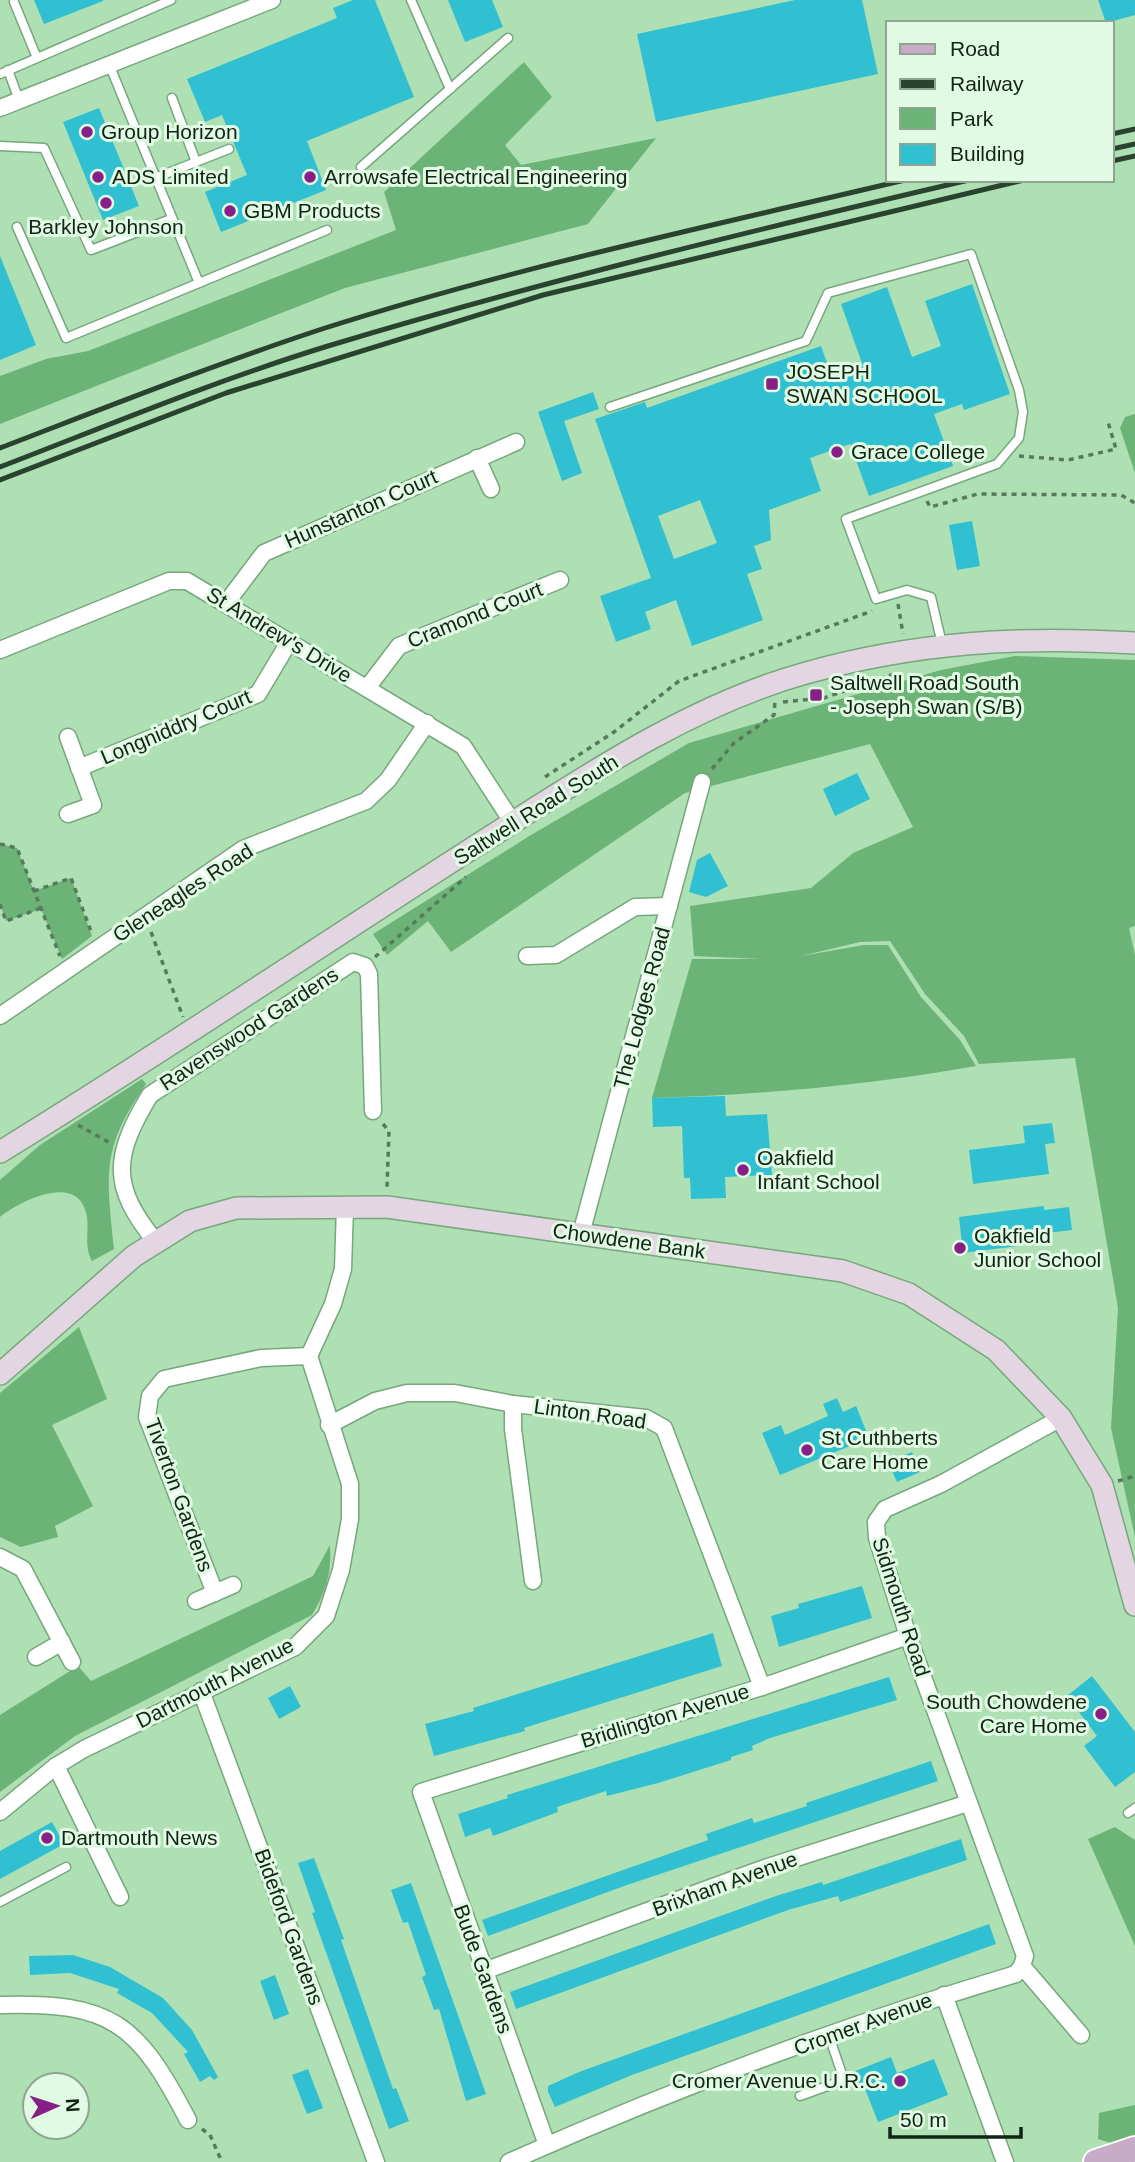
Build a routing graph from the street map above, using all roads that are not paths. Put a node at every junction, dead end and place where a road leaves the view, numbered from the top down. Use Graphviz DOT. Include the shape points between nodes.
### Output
graph roads {
  1 [pos="171,0"];
  2 [pos="272,0"];
  3 [pos="411,0"];
  4 [pos="14,2"];
  5 [pos="508,38"];
  6 [pos="37,58"];
  7 [pos="109,64"];
  8 [pos="4,72"];
  9 [pos="450,89"];
  10 [pos="172,98"];
  11 [pos="19,100"];
  12 [pos="0,108"];
  13 [pos="0,146"];
  14 [pos="229,149"];
  15 [pos="196,162"];
  16 [pos="361,167"];
  17 [pos="155,178"];
  18 [pos="171,219"];
  19 [pos="17,227"];
  20 [pos="327,230"];
  21 [pos="199,283"];
  22 [pos="610,407"];
  23 [pos="516,442"];
  24 [pos="477,458"];
  25 [pos="491,489"];
  26 [pos="560,580"];
  27 [pos="227,603"];
  28 [pos="289,642"];
  29 [pos="1135,643"];
  30 [pos="942,644"];
  31 [pos="0,650"];
  32 [pos="367,688"];
  33 [pos="427,723"];
  34 [pos="68,737"];
  35 [pos="79,768"];
  36 [pos="702,782"];
  37 [pos="68,814"];
  38 [pos="513,823"];
  39 [pos="669,906"];
  40 [pos="527,956"];
  41 [pos="0,1016"];
  42 [pos="373,1111"];
  43 [pos="0,1152"];
  44 [pos="345,1206"];
  45 [pos="581,1234"];
  46 [pos="156,1242"];
  47 [pos="309,1356"];
  48 [pos="0,1374"];
  49 [pos="513,1404"];
  50 [pos="1061,1418"];
  51 [pos="330,1425"];
  52 [pos="0,1557"];
  53 [pos="533,1581"];
  54 [pos="233,1585"];
  55 [pos="215,1593"];
  56 [pos="196,1601"];
  57 [pos="1135,1605"];
  58 [pos="908,1636"];
  59 [pos="62,1642"];
  60 [pos="36,1657"];
  61 [pos="72,1662"];
  62 [pos="762,1687"];
  63 [pos="201,1691"];
  64 [pos="56,1766"];
  65 [pos="421,1792"];
  66 [pos="968,1803"];
  67 [pos="0,1812"];
  68 [pos="66,1867"];
  69 [pos="120,1897"];
  70 [pos="0,1902"];
  71 [pos="1022,1966"];
  72 [pos="484,1971"];
  73 [pos="944,1995"];
  74 [pos="0,2005"];
  75 [pos="1081,2035"];
  76 [pos="829,2036"];
  77 [pos="800,2096"];
  78 [pos="188,2120"];
  79 [pos="547,2145"];
  80 [pos="1135,2149"];
  81 [pos="376,2162"];
  82 [pos="509,2162"];
  83 [pos="1005,2162"];
  84 [pos="1096,2162"];
  1 -- 6 [label="lane"];
  2 -- 7 [label="street"];
  3 -- 9 [label="lane"];
  4 -- 6 [label="lane"];
  5 -- 9 [label="lane"];
  6 -- 8 [label="lane"];
  7 -- 11 [label="street"];
  7 -- 17 [label="lane"];
  8 -- 11 [label="lane"];
  9 -- 16 [label="lane"];
  10 -- 15 [label="lane"];
  11 -- 12 [label="street"];
  13 -- 18 [label="lane" via="44,148 91,250"];
  14 -- 15 [label="lane"];
  15 -- 17 [label="lane"];
  17 -- 18 [label="lane"];
  18 -- 21 [label="lane"];
  19 -- 21 [label="lane" via="66,338"];
  20 -- 21 [label="lane"];
  22 -- 30 [label="lane" via="806,341 828,293 971,254 1019,390 1023,412 1020,438 997,464 846,519 876,599 908,590 931,597"];
  23 -- 24 [label="street, Hunstanton Court"];
  24 -- 25 [label="street"];
  24 -- 27 [label="street, Hunstanton Court" via="264,553"];
  26 -- 32 [label="street, Cramond Court" via="400,646"];
  27 -- 28 [label="street, St Andrew's Drive"];
  27 -- 31 [label="street, St Andrew's Drive" via="187,581 169,581"];
  28 -- 32 [label="street, St Andrew's Drive"];
  28 -- 35 [label="street, Longniddry Court" via="258,694"];
  29 -- 30 [label="street, Saltwell Road South" via="1010,639"];
  30 -- 38 [label="street, Saltwell Road South" via="866,658 671,729"];
  32 -- 33 [label="street, St Andrew's Drive"];
  33 -- 38 [label="street, St Andrew's Drive" via="463,746"];
  33 -- 41 [label="street, Gleneagles Road" via="388,780 366,801 243,849"];
  34 -- 35 [label="street, Longniddry Court"];
  35 -- 37 [label="street, Longniddry Court" via="93,804"];
  36 -- 39 [label="street, The Lodges Road"];
  38 -- 43 [label="street, Saltwell Road South"];
  39 -- 40 [label="street" via="635,907 556,955"];
  39 -- 45 [label="street, The Lodges Road"];
  42 -- 46 [label="street, Ravenswood Gardens" via="369,974 365,966 352,962 150,1095 123,1150 124,1192 132,1212"];
  44 -- 45 [label="street, Chowdene Bank" via="387,1207"];
  44 -- 46 [label="street, Chowdene Bank" via="236,1208 190,1221"];
  44 -- 47 [label="street" via="343,1269"];
  45 -- 50 [label="street, Chowdene Bank" via="843,1270 909,1294 996,1350"];
  46 -- 48 [label="street, Chowdene Bank" via="134,1256"];
  47 -- 51 [label="street, Dartmouth Avenue"];
  47 -- 55 [label="street, Tiverton Gardens" via="261,1358 164,1379 150,1396 147,1417"];
  49 -- 51 [label="street, Linton Road" via="455,1394 407,1394 375,1401"];
  49 -- 53 [label="street"];
  49 -- 62 [label="street, Linton Road" via="646,1418 664,1428"];
  50 -- 57 [label="street, Chowdene Bank" via="1102,1485"];
  50 -- 58 [label="street, Sidmouth Road" via="941,1484 885,1509 876,1522 877,1538"];
  51 -- 63 [label="street, Dartmouth Avenue" via="350,1484 350,1519 341,1570 326,1616 295,1647"];
  52 -- 59 [label="street" via="23,1569"];
  54 -- 55 [label="street, Tiverton Gardens"];
  55 -- 56 [label="street, Tiverton Gardens"];
  58 -- 62 [label="street, Bridlington Avenue"];
  58 -- 66 [label="street, Sidmouth Road"];
  59 -- 60 [label="street"];
  59 -- 61 [label="street"];
  62 -- 65 [label="street, Bridlington Avenue"];
  63 -- 64 [label="street, Dartmouth Avenue"];
  63 -- 81 [label="street, Bideford Gardens"];
  64 -- 67 [label="street, Dartmouth Avenue"];
  64 -- 69 [label="street"];
  65 -- 72 [label="street, Bude Gardens"];
  66 -- 71 [label="street, Sidmouth Road" via="1025,1956"];
  66 -- 72 [label="street, Brixham Avenue" via="762,1869"];
  68 -- 70 [label="lane"];
  71 -- 73 [label="street, Cromer Avenue" via="1016,1974"];
  71 -- 75 [label="street"];
  72 -- 79 [label="street, Bude Gardens"];
  73 -- 76 [label="street, Cromer Avenue"];
  73 -- 83 [label="street"];
  74 -- 78 [label="street" via="66,2006 100,2014 139,2041 164,2073"];
  76 -- 77 [label="lane" via="844,2080"];
  76 -- 79 [label="street, Cromer Avenue"];
  79 -- 82 [label="street, Cromer Avenue"];
  80 -- 84 [label="main road"];
}
